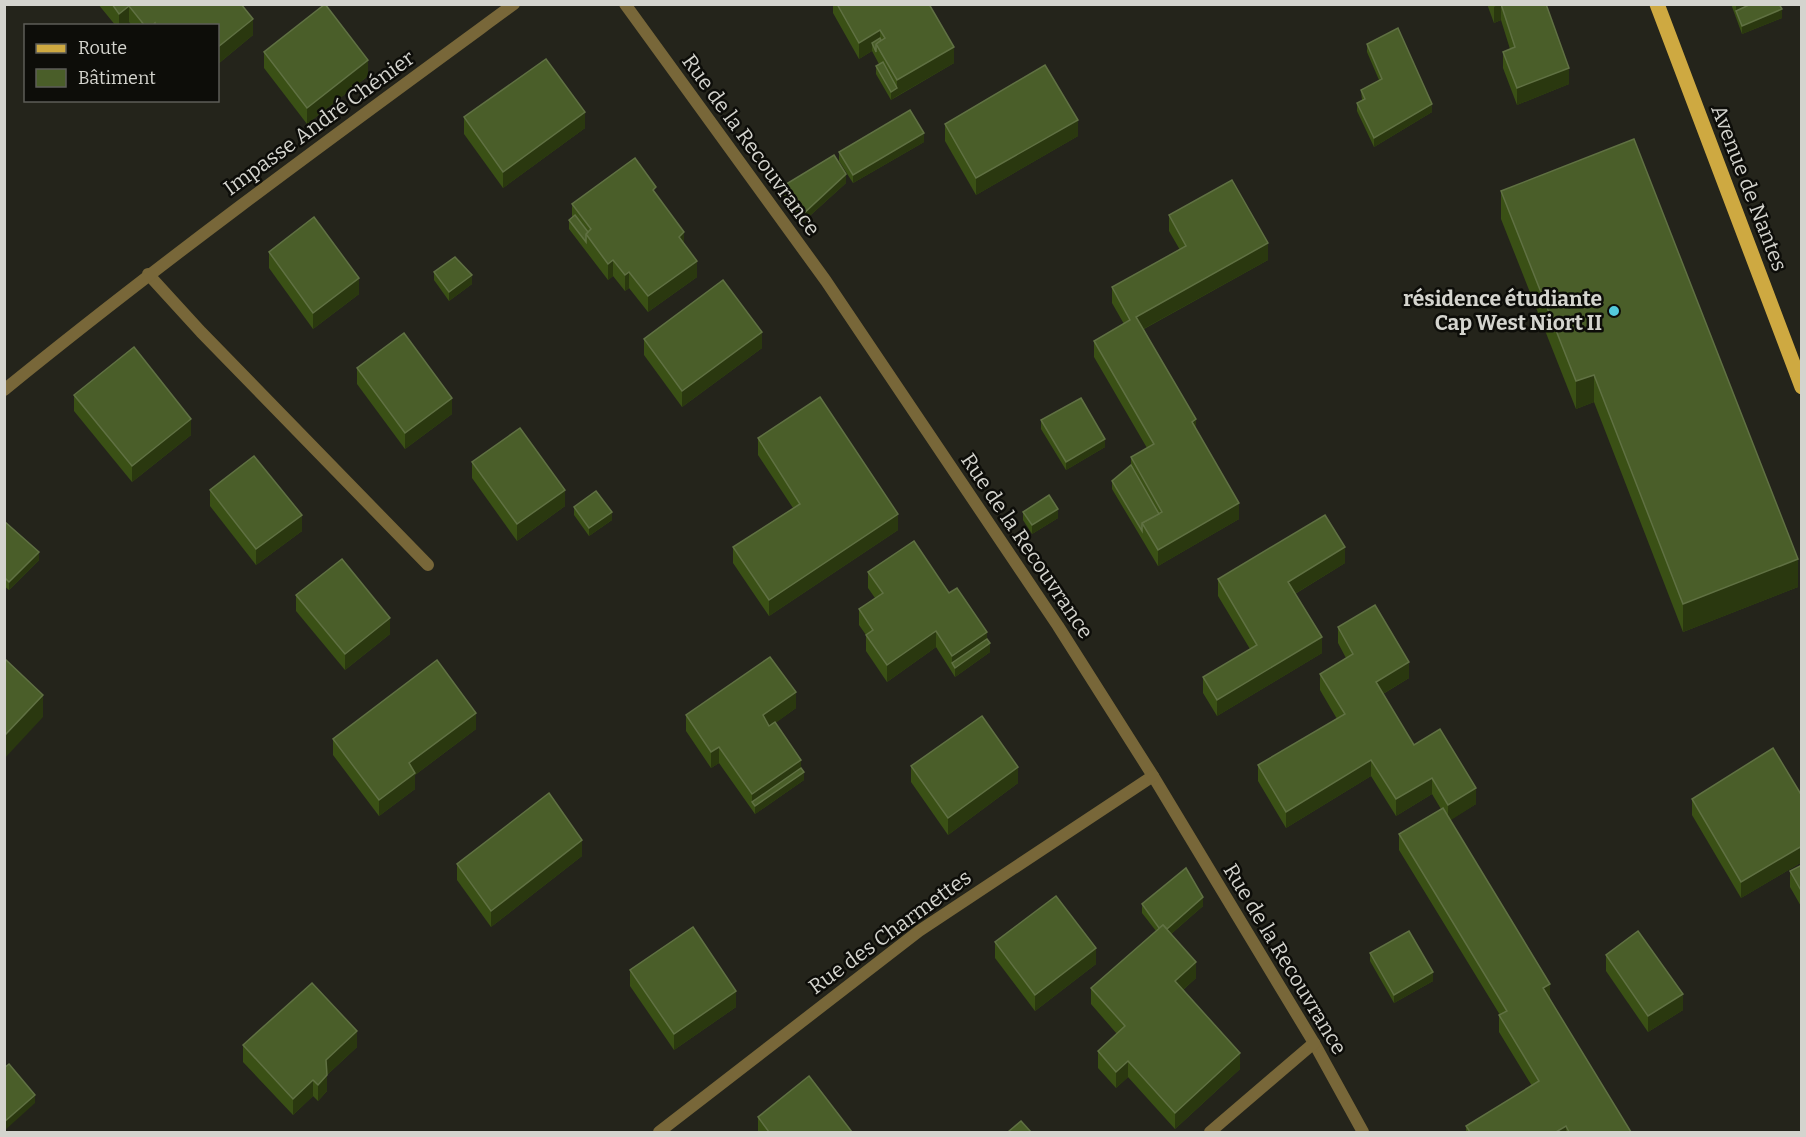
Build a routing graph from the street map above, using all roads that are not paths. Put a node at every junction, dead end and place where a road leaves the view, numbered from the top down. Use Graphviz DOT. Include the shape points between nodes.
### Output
graph roads {
  1 [pos="514,4"];
  2 [pos="625,4"];
  3 [pos="1657,4"];
  4 [pos="148,274"];
  5 [pos="1802,387"];
  6 [pos="4,390"];
  7 [pos="428,565"];
  8 [pos="1153,776"];
  9 [pos="1314,1043"];
  10 [pos="659,1132"];
  11 [pos="1210,1132"];
  12 [pos="1362,1132"];
  1 -- 4 [label="street, Impasse André Chénier"];
  2 -- 8 [label="street, Rue de la Recouvrance" via="826,281 1058,626"];
  3 -- 5 [label="main road, Avenue de Nantes"];
  4 -- 6 [label="street, Impasse André Chénier"];
  4 -- 7 [label="street"];
  8 -- 9 [label="street, Rue de la Recouvrance"];
  8 -- 10 [label="street, Rue des Charmettes" via="919,931"];
  9 -- 11 [label="street"];
  9 -- 12 [label="street, Rue de la Recouvrance"];
}
